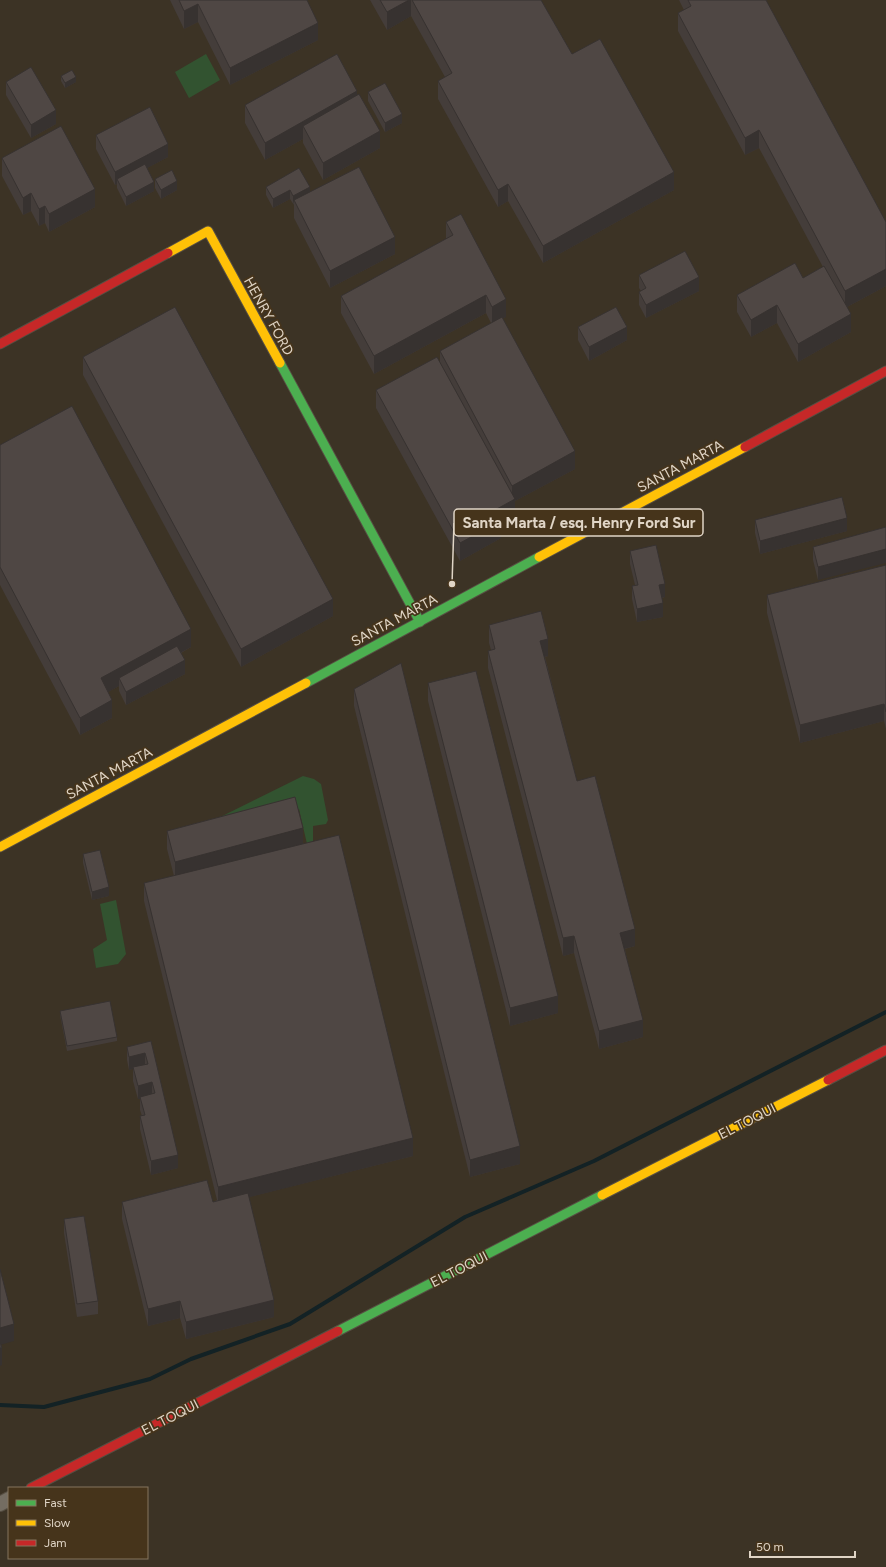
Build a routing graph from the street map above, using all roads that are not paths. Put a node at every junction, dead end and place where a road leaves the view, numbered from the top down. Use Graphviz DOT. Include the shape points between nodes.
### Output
graph roads {
  1 [pos="0,344"];
  2 [pos="886,371"];
  3 [pos="420,622"];
  4 [pos="0,847"];
  5 [pos="886,1050"];
  6 [pos="33,1487"];
  1 -- 3 [label="street, HENRY FORD" via="208,231"];
  2 -- 3 [label="street, SANTA MARTA"];
  3 -- 4 [label="street, SANTA MARTA"];
  5 -- 6 [label="street, EL TOQUI"];
}
